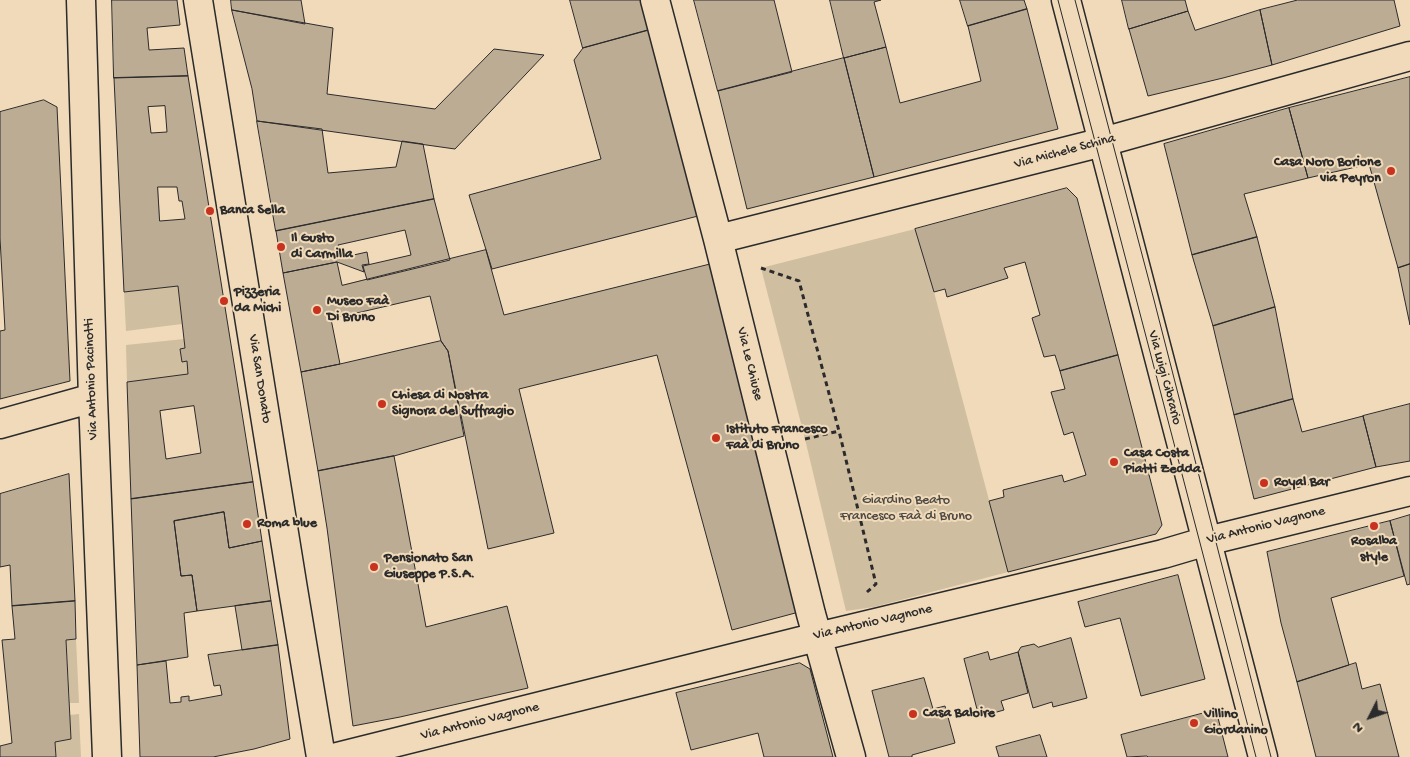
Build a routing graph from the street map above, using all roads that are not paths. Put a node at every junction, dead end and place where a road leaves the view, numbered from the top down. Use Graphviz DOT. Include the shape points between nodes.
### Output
graph roads {
  1 [pos="82,0"];
  2 [pos="198,0"];
  3 [pos="655,0"];
  4 [pos="1066,0"];
  5 [pos="1410,56"];
  6 [pos="1103,142"];
  7 [pos="718,239"];
  8 [pos="93,398"];
  9 [pos="0,424"];
  10 [pos="1410,491"];
  11 [pos="1207,541"];
  12 [pos="818,637"];
  13 [pos="107,757"];
  14 [pos="321,757"];
  15 [pos="337,757"];
  16 [pos="851,757"];
  17 [pos="1263,757"];
  1 -- 8 [label="street, Via Antonio Pacinotti"];
  2 -- 14 [label="street, Via San Donato"];
  3 -- 7 [label="street, Via Le Chiuse"];
  4 -- 6 [label="street, Via Luigi Cibrario"];
  5 -- 6 [label="street, Via Michele Schina"];
  6 -- 7 [label="street, Via Michele Schina"];
  6 -- 11 [label="street, Via Luigi Cibrario"];
  7 -- 12 [label="street, Via Le Chiuse"];
  8 -- 9 [label="street"];
  8 -- 13 [label="street, Via Antonio Pacinotti"];
  10 -- 11 [label="street, Via Antonio Vagnone"];
  11 -- 12 [label="street, Via Antonio Vagnone"];
  11 -- 17 [label="street, Via Luigi Cibrario"];
  12 -- 15 [label="street, Via Antonio Vagnone"];
  12 -- 16 [label="street, Via Le Chiuse"];
}
